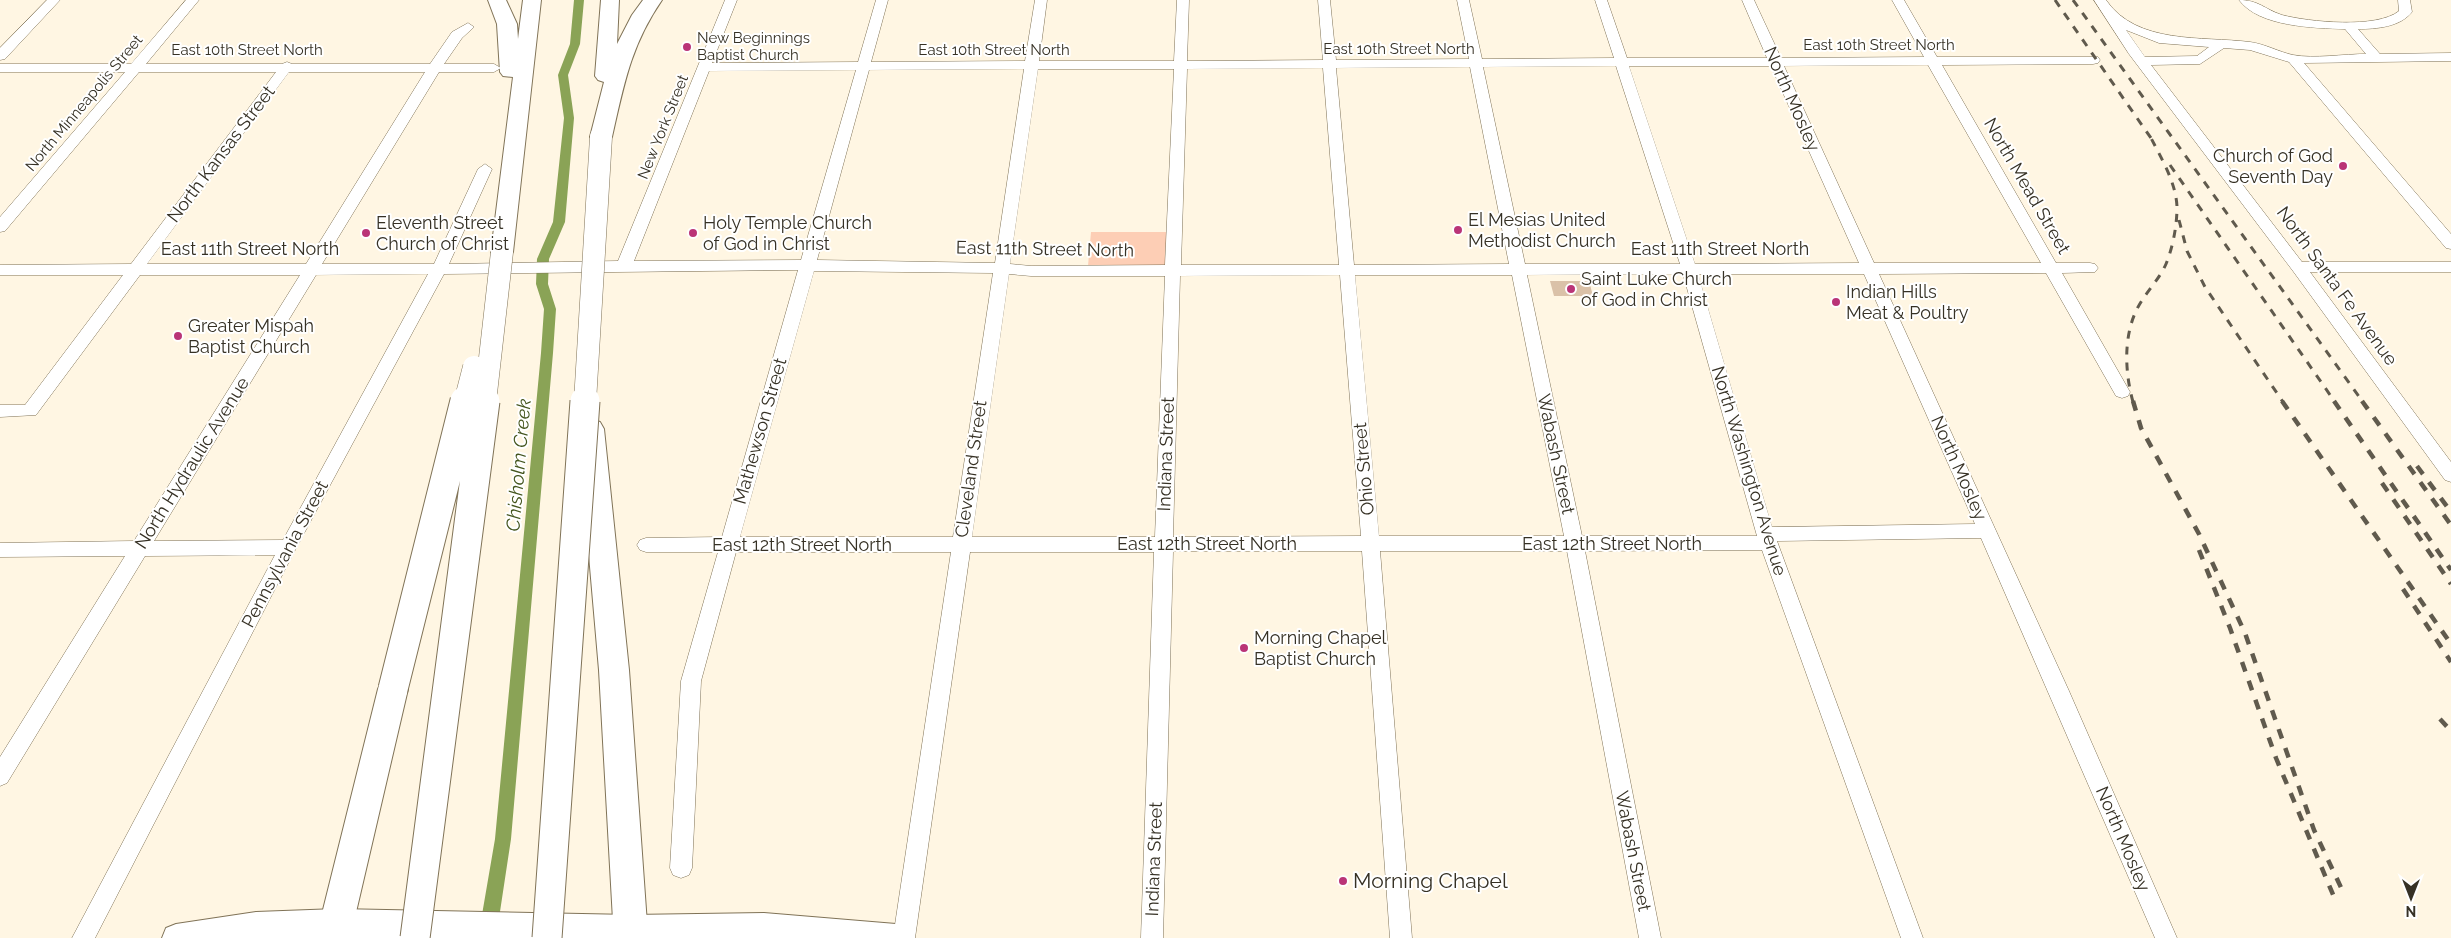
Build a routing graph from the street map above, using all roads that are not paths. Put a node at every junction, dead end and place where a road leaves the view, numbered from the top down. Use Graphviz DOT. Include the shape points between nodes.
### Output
graph roads {
  1 [pos="54,0"];
  2 [pos="193,0"];
  3 [pos="497,0"];
  4 [pos="532,0"];
  5 [pos="610,0"];
  6 [pos="654,0"];
  7 [pos="732,0"];
  8 [pos="882,0"];
  9 [pos="1041,0"];
  10 [pos="1184,0"];
  11 [pos="1324,0"];
  12 [pos="1463,0"];
  13 [pos="1601,0"];
  14 [pos="1748,0"];
  15 [pos="1898,0"];
  16 [pos="2245,0"];
  17 [pos="2404,0"];
  18 [pos="2103,5"];
  19 [pos="2348,25"];
  20 [pos="468,27"];
  21 [pos="2142,33"];
  22 [pos="2222,42"];
  23 [pos="0,56"];
  24 [pos="2138,56"];
  25 [pos="2451,57"];
  26 [pos="2376,58"];
  27 [pos="2294,59"];
  28 [pos="2093,60"];
  29 [pos="1931,61"];
  30 [pos="1776,62"];
  31 [pos="1620,63"];
  32 [pos="1475,64"];
  33 [pos="1330,65"];
  34 [pos="287,66"];
  35 [pos="1031,66"];
  36 [pos="1181,66"];
  37 [pos="137,67"];
  38 [pos="436,67"];
  39 [pos="705,67"];
  40 [pos="863,67"];
  41 [pos="0,68"];
  42 [pos="494,68"];
  43 [pos="601,137"];
  44 [pos="485,170"];
  45 [pos="510,171"];
  46 [pos="0,227"];
  47 [pos="2451,244"];
  48 [pos="502,261"];
  49 [pos="807,265"];
  50 [pos="624,266"];
  51 [pos="2298,267"];
  52 [pos="2451,267"];
  53 [pos="439,268"];
  54 [pos="1001,268"];
  55 [pos="1868,268"];
  56 [pos="2053,268"];
  57 [pos="2090,268"];
  58 [pos="136,269"];
  59 [pos="312,269"];
  60 [pos="1688,269"];
  61 [pos="0,270"];
  62 [pos="1518,270"];
  63 [pos="1173,271"];
  64 [pos="1347,271"];
  65 [pos="589,346"];
  66 [pos="2122,392"];
  67 [pos="0,411"];
  68 [pos="2451,475"];
  69 [pos="1987,532"];
  70 [pos="1767,539"];
  71 [pos="1164,544"];
  72 [pos="1370,544"];
  73 [pos="1575,544"];
  74 [pos="728,545"];
  75 [pos="960,545"];
  76 [pos="646,546"];
  77 [pos="288,548"];
  78 [pos="140,549"];
  79 [pos="1,552"];
  80 [pos="0,776"];
  81 [pos="681,868"];
  82 [pos="335,930"];
  83 [pos="417,931"];
  84 [pos="550,932"];
  85 [pos="628,935"];
  86 [pos="83,938"];
  87 [pos="176,938"];
  88 [pos="380,938"];
  89 [pos="896,938"];
  90 [pos="904,938"];
  91 [pos="1152,938"];
  92 [pos="1401,938"];
  93 [pos="1650,938"];
  94 [pos="1912,938"];
  95 [pos="2166,938"];
  1 -- 23 [label="street"];
  2 -- 37 [label="street, North Minneapolis Street"];
  3 -- 45 [label="highway" via="509,39 507,119"];
  4 -- 45 [label="highway"];
  5 -- 43 [label="highway"];
  6 -- 43 [label="highway" via="640,16 625,45"];
  7 -- 39 [label="street, New York Street"];
  8 -- 40 [label="street, Mathewson Street"];
  9 -- 35 [label="street, Cleveland Street"];
  10 -- 36 [label="street, Indiana Street"];
  11 -- 33 [label="street, Ohio Street"];
  12 -- 32 [label="street, Wabash Street"];
  13 -- 31 [label="street, North Washington Avenue"];
  14 -- 30 [label="street, North Mosley"];
  15 -- 29 [label="street, North Mead Street"];
  16 -- 19 [label="street" via="2279,18"];
  17 -- 19 [label="street" via="2406,12 2400,20"];
  18 -- 21 [label="street"];
  18 -- 24 [label="street, North Santa Fe Avenue"];
  19 -- 26 [label="street"];
  20 -- 38 [label="street, North Hydraulic Avenue" via="458,35"];
  21 -- 22 [label="street" via="2185,42"];
  21 -- 24 [label="street" via="2134,43"];
  22 -- 24 [label="street" via="2200,60"];
  22 -- 27 [label="street" via="2251,46"];
  24 -- 51 [label="street, North Santa Fe Avenue"];
  25 -- 26 [label="street"];
  26 -- 27 [label="street"];
  27 -- 47 [label="street"];
  28 -- 29 [label="street, East 10th Street North"];
  29 -- 30 [label="street, East 10th Street North"];
  29 -- 56 [label="street, North Mead Street"];
  30 -- 31 [label="street, East 10th Street North"];
  30 -- 55 [label="street, North Mosley"];
  31 -- 32 [label="street, East 10th Street North"];
  31 -- 60 [label="street, North Washington Avenue"];
  32 -- 33 [label="street, East 10th Street North"];
  32 -- 62 [label="street, Wabash Street"];
  33 -- 36 [label="street, East 10th Street North"];
  33 -- 64 [label="street, Ohio Street"];
  34 -- 37 [label="street, East 10th Street North"];
  34 -- 38 [label="street, East 10th Street North"];
  34 -- 58 [label="street, North Kansas Street"];
  35 -- 36 [label="street, East 10th Street North"];
  35 -- 40 [label="street, East 10th Street North"];
  35 -- 54 [label="street, Cleveland Street"];
  36 -- 63 [label="street, Indiana Street"];
  37 -- 41 [label="street, East 10th Street North"];
  37 -- 46 [label="street, North Minneapolis Street"];
  38 -- 42 [label="street, East 10th Street North"];
  38 -- 59 [label="street, North Hydraulic Avenue"];
  39 -- 40 [label="street, East 10th Street North"];
  39 -- 50 [label="street, New York Street"];
  40 -- 49 [label="street, Mathewson Street"];
  43 -- 65 [label="highway, bridge"];
  44 -- 53 [label="street, Pennsylvania Street"];
  45 -- 48 [label="highway"];
  48 -- 50 [label="street, East 11th Street North" via="584,268"];
  48 -- 53 [label="street, East 11th Street North"];
  48 -- 82 [label="highway, bridge"];
  48 -- 83 [label="highway, bridge"];
  49 -- 50 [label="street, East 11th Street North"];
  49 -- 54 [label="street, East 11th Street North"];
  49 -- 74 [label="street, Mathewson Street"];
  51 -- 52 [label="street"];
  51 -- 68 [label="street, North Santa Fe Avenue"];
  53 -- 59 [label="street, East 11th Street North"];
  53 -- 77 [label="street, Pennsylvania Street"];
  54 -- 63 [label="street, East 11th Street North"];
  54 -- 75 [label="street, Cleveland Street"];
  55 -- 56 [label="street, East 11th Street North"];
  55 -- 60 [label="street, East 11th Street North"];
  55 -- 69 [label="street, North Mosley"];
  56 -- 57 [label="street, East 11th Street North"];
  56 -- 66 [label="street, North Mead Street"];
  58 -- 59 [label="street, East 11th Street North"];
  58 -- 61 [label="street, East 11th Street North"];
  58 -- 67 [label="street, North Kansas Street" via="30,411"];
  59 -- 78 [label="street, North Hydraulic Avenue"];
  60 -- 62 [label="street, East 11th Street North"];
  60 -- 70 [label="street, North Washington Avenue"];
  62 -- 64 [label="street, East 11th Street North"];
  62 -- 73 [label="street, Wabash Street"];
  63 -- 64 [label="street, East 11th Street North"];
  63 -- 71 [label="street, Indiana Street"];
  64 -- 72 [label="street, Ohio Street"];
  65 -- 84 [label="highway, bridge"];
  65 -- 85 [label="highway, bridge" via="590,423 614,670"];
  69 -- 70 [label="street, East 12th Street North"];
  69 -- 95 [label="street, North Mosley"];
  70 -- 73 [label="street, East 12th Street North"];
  70 -- 94 [label="street, North Washington Avenue"];
  71 -- 72 [label="street, East 12th Street North"];
  71 -- 75 [label="street, East 12th Street North"];
  71 -- 91 [label="street, Indiana Street"];
  72 -- 73 [label="street, East 12th Street North"];
  72 -- 92 [label="street, Ohio Street"];
  73 -- 93 [label="street, Wabash Street"];
  74 -- 75 [label="street, East 12th Street North"];
  74 -- 76 [label="street, East 12th Street North"];
  74 -- 81 [label="street, Mathewson Street" via="691,680"];
  75 -- 90 [label="street, Cleveland Street"];
  77 -- 78 [label="street"];
  77 -- 86 [label="street, Pennsylvania Street"];
  78 -- 79 [label="street"];
  78 -- 80 [label="street, North Hydraulic Avenue"];
  82 -- 83 [label="main road"];
  82 -- 87 [label="main road" via="256,926"];
  83 -- 84 [label="main road"];
  83 -- 88 [label="highway"];
  84 -- 85 [label="main road"];
  85 -- 89 [label="main road" via="764,927"];
}
